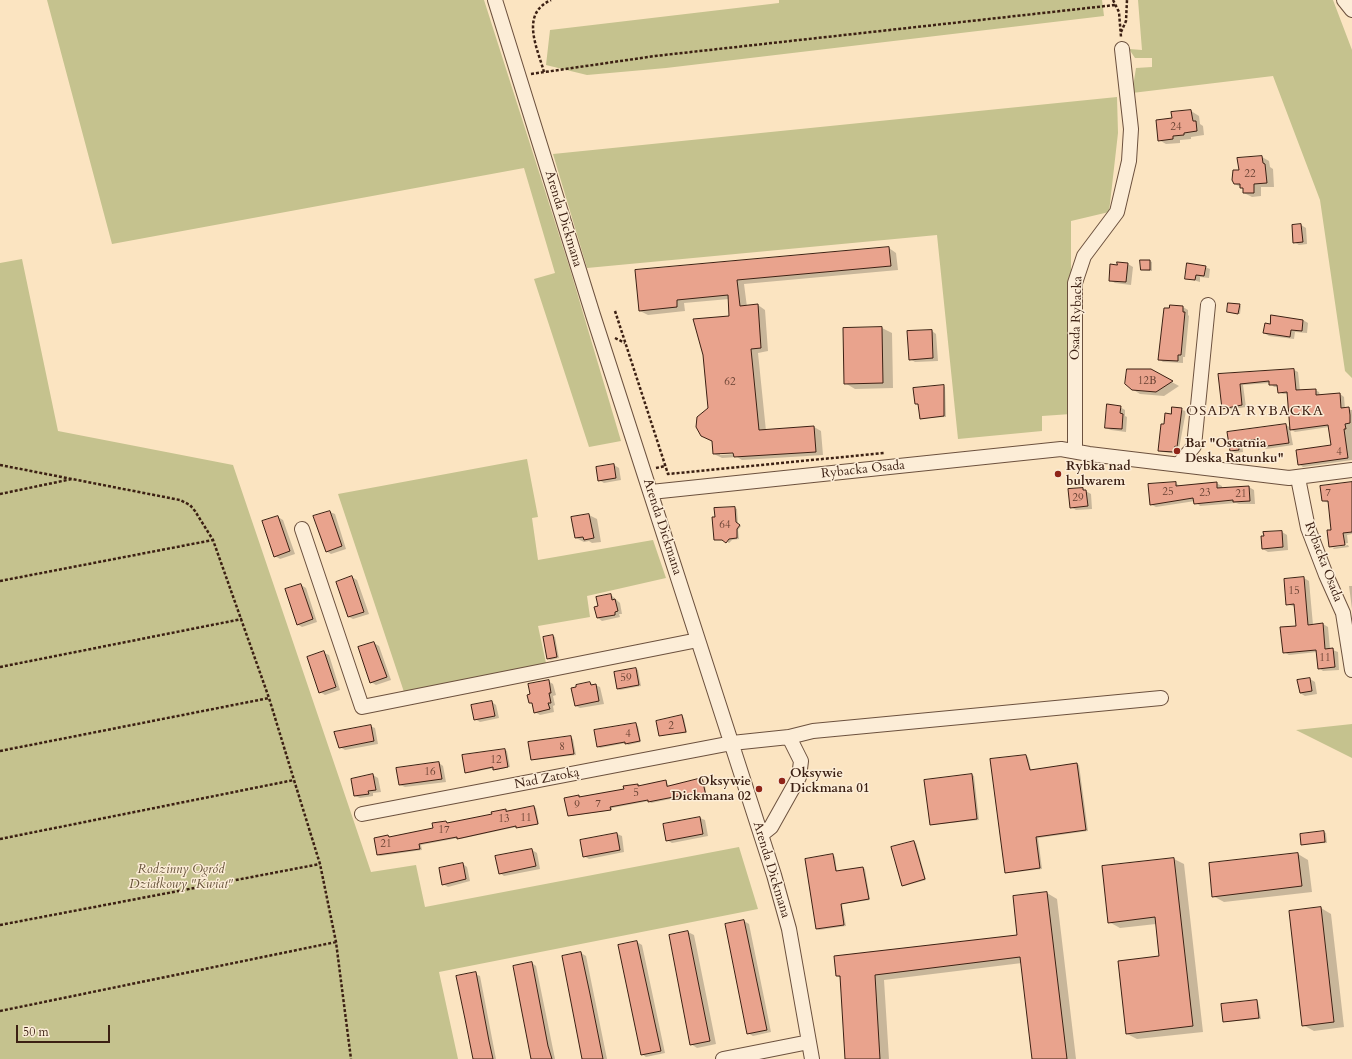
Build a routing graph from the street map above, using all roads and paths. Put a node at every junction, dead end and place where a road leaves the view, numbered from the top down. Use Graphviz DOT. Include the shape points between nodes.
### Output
graph roads {
  1 [pos="495,0"];
  2 [pos="551,0"];
  3 [pos="1113,0"];
  4 [pos="1127,0"];
  5 [pos="1344,0"];
  6 [pos="1114,5"];
  7 [pos="1352,10"];
  8 [pos="1121,33"];
  9 [pos="1122,50"];
  10 [pos="544,72"];
  11 [pos="518,76"];
  12 [pos="1208,305"];
  13 [pos="615,311"];
  14 [pos="1075,451"];
  15 [pos="886,453"];
  16 [pos="1179,464"];
  17 [pos="0,465"];
  18 [pos="665,466"];
  19 [pos="657,468"];
  20 [pos="1352,470"];
  21 [pos="1298,478"];
  22 [pos="73,479"];
  23 [pos="650,492"];
  24 [pos="0,494"];
  25 [pos="302,529"];
  26 [pos="213,540"];
  27 [pos="0,581"];
  28 [pos="242,620"];
  29 [pos="698,640"];
  30 [pos="0,667"];
  31 [pos="1352,670"];
  32 [pos="269,698"];
  33 [pos="1162,698"];
  34 [pos="789,737"];
  35 [pos="732,743"];
  36 [pos="0,751"];
  37 [pos="294,780"];
  38 [pos="362,814"];
  39 [pos="761,835"];
  40 [pos="0,839"];
  41 [pos="320,864"];
  42 [pos="0,925"];
  43 [pos="336,942"];
  44 [pos="0,1011"];
  45 [pos="809,1042"];
  46 [pos="351,1059"];
  47 [pos="723,1059"];
  48 [pos="812,1059"];
  1 -- 11 [label="street, Arenda Dickmana"];
  2 -- 10 [label="path" via="536,10 532,18"];
  3 -- 6 [label="path"];
  4 -- 8 [label="path" via="1126,21"];
  5 -- 7 [label="street"];
  6 -- 8 [label="path" via="1119,12"];
  6 -- 10 [label="path" via="655,56"];
  8 -- 9 [label="path"];
  9 -- 14 [label="street, Osada Rybacka" via="1130,129 1129,161 1118,212 1084,256 1075,283"];
  10 -- 11 [label="path"];
  11 -- 23 [label="street, Arenda Dickmana"];
  12 -- 16 [label="street" via="1194,446"];
  13 -- 18 [label="path"];
  14 -- 16 [label="street, Rybacka Osada"];
  14 -- 23 [label="street, Rybacka Osada" via="1061,448"];
  15 -- 18 [label="path" via="668,474"];
  16 -- 21 [label="street, Rybacka Osada"];
  17 -- 22 [label="path"];
  18 -- 19 [label="path"];
  20 -- 21 [label="street, Rybacka Osada"];
  21 -- 31 [label="street, Rybacka Osada" via="1308,528 1343,613"];
  22 -- 24 [label="path"];
  22 -- 26 [label="path" via="180,500 195,511"];
  23 -- 29 [label="street, Arenda Dickmana"];
  25 -- 29 [label="street" via="362,707"];
  26 -- 27 [label="path"];
  26 -- 28 [label="path"];
  28 -- 30 [label="path"];
  28 -- 32 [label="path"];
  29 -- 35 [label="street, Arenda Dickmana"];
  32 -- 36 [label="path"];
  32 -- 37 [label="path"];
  33 -- 34 [label="street, Nad Zatoką" via="813,731"];
  34 -- 35 [label="street, Nad Zatoką"];
  34 -- 39 [label="street" via="801,761 799,777 771,827"];
  35 -- 38 [label="street, Nad Zatoką"];
  35 -- 39 [label="street, Arenda Dickmana"];
  37 -- 40 [label="path"];
  37 -- 41 [label="path"];
  39 -- 45 [label="street, Arenda Dickmana" via="789,929"];
  41 -- 42 [label="path"];
  41 -- 43 [label="path"];
  43 -- 44 [label="path"];
  43 -- 46 [label="path"];
  45 -- 47 [label="street"];
  45 -- 48 [label="street, Arenda Dickmana"];
}
